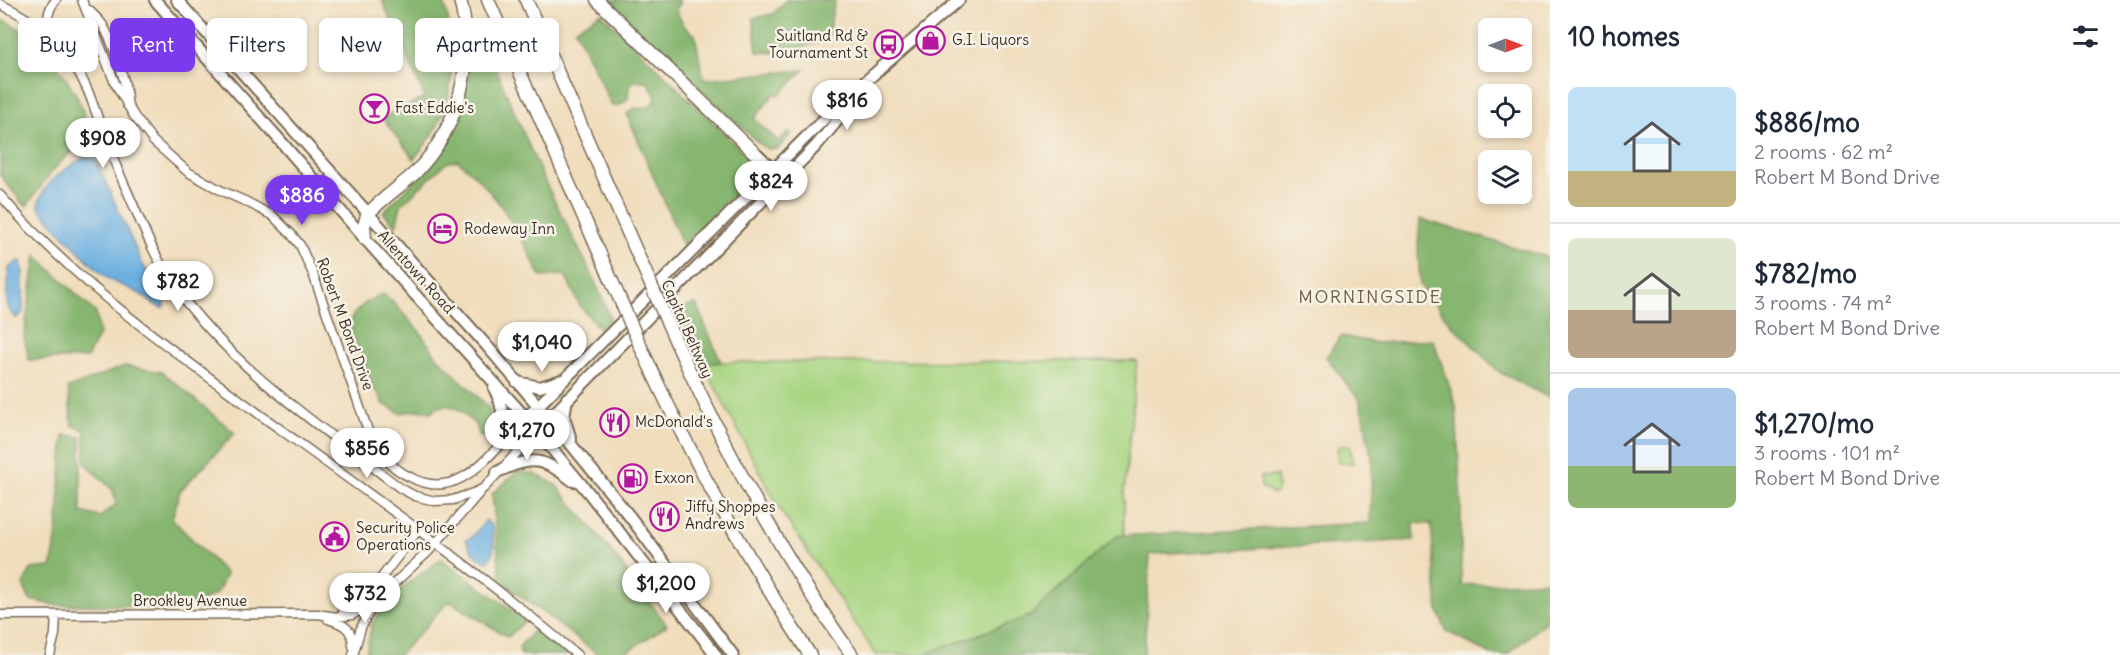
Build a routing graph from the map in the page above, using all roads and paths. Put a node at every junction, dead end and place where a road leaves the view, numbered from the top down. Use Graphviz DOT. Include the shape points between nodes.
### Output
graph roads {
  1 [pos="56,0"];
  2 [pos="155,0"];
  3 [pos="177,0"];
  4 [pos="460,0"];
  5 [pos="488,0"];
  6 [pos="526,0"];
  7 [pos="597,0"];
  8 [pos="959,0"];
  9 [pos="0,4"];
  10 [pos="85,4"];
  11 [pos="27,18"];
  12 [pos="48,18"];
  13 [pos="78,72"];
  14 [pos="862,85"];
  15 [pos="771,170"];
  16 [pos="779,184"];
  17 [pos="0,195"];
  18 [pos="369,213"];
  19 [pos="365,239"];
  20 [pos="485,372"];
  21 [pos="568,377"];
  22 [pos="517,382"];
  23 [pos="567,398"];
  24 [pos="538,407"];
  25 [pos="526,418"];
  26 [pos="548,418"];
  27 [pos="537,431"];
  28 [pos="500,444"];
  29 [pos="574,448"];
  30 [pos="497,472"];
  31 [pos="483,488"];
  32 [pos="588,492"];
  33 [pos="418,530"];
  34 [pos="437,543"];
  35 [pos="375,602"];
  36 [pos="317,614"];
  37 [pos="341,614"];
  38 [pos="0,615"];
  39 [pos="56,615"];
  40 [pos="704,618"];
  41 [pos="693,626"];
  42 [pos="359,636"];
  43 [pos="353,652"];
  44 [pos="50,655"];
  45 [pos="577,655"];
  46 [pos="716,655"];
  47 [pos="733,655"];
  48 [pos="810,655"];
  49 [pos="852,655"];
  1 -- 12 [label="street"];
  2 -- 19 [label="main road, Allentown Road"];
  3 -- 18 [label="main road, Allentown Road"];
  4 -- 18 [label="highway" via="466,27 466,69 450,122 417,170"];
  5 -- 48 [label="highway, bridge" via="681,433 718,505"];
  6 -- 49 [label="highway, Capital Beltway, bridge" via="696,388 749,490 811,595"];
  7 -- 15 [label="highway"];
  8 -- 14 [label="main road"];
  9 -- 11 [label="street"];
  10 -- 28 [label="street, Robert M Bond Drive" via="112,76 153,141 179,165 215,188 265,211 291,234 306,255 371,439 384,458 414,480 431,485 450,484 468,476"];
  13 -- 31 [label="street" via="164,270 211,331 272,389 409,494 443,501"];
  14 -- 15 [label="main road"];
  14 -- 16 [label="main road" via="843,114"];
  15 -- 16 [label="highway"];
  15 -- 21 [label="main road"];
  16 -- 23 [label="main road"];
  17 -- 33 [label="street" via="44,243 92,286"];
  18 -- 19 [label="highway"];
  18 -- 22 [label="main road, Allentown Road"];
  19 -- 20 [label="main road, Allentown Road"];
  20 -- 25 [label="main road, Allentown Road"];
  20 -- 28 [label="main road" via="503,411"];
  21 -- 22 [label="main road" via="540,387"];
  21 -- 24 [label="main road"];
  22 -- 24 [label="main road, Allentown Road"];
  23 -- 26 [label="main road"];
  23 -- 29 [label="main road" via="564,421"];
  24 -- 25 [label="main road"];
  24 -- 26 [label="main road, Allentown Road"];
  25 -- 27 [label="main road, Allentown Road"];
  25 -- 28 [label="street, Robert M Bond Drive"];
  26 -- 27 [label="main road"];
  26 -- 29 [label="main road, Allentown Road"];
  27 -- 30 [label="street"];
  27 -- 32 [label="main road, Allentown Road"];
  29 -- 40 [label="main road, Allentown Road"];
  30 -- 31 [label="street"];
  30 -- 32 [label="main road" via="525,462 541,462"];
  31 -- 34 [label="street"];
  32 -- 41 [label="main road, Allentown Road"];
  33 -- 34 [label="street"];
  33 -- 37 [label="street" via="365,599"];
  34 -- 35 [label="street"];
  34 -- 45 [label="street"];
  35 -- 37 [label="street, Brookley Avenue" via="359,612"];
  35 -- 42 [label="street"];
  36 -- 37 [label="street, Brookley Avenue"];
  36 -- 39 [label="street, Brookley Avenue"];
  36 -- 43 [label="street" via="347,627 353,637"];
  37 -- 42 [label="street"];
  38 -- 39 [label="street, Brookley Avenue"];
  39 -- 44 [label="street"];
  40 -- 41 [label="main road"];
  40 -- 47 [label="main road, Allentown Road"];
  41 -- 46 [label="main road, Allentown Road"];
  42 -- 43 [label="street"];
}
